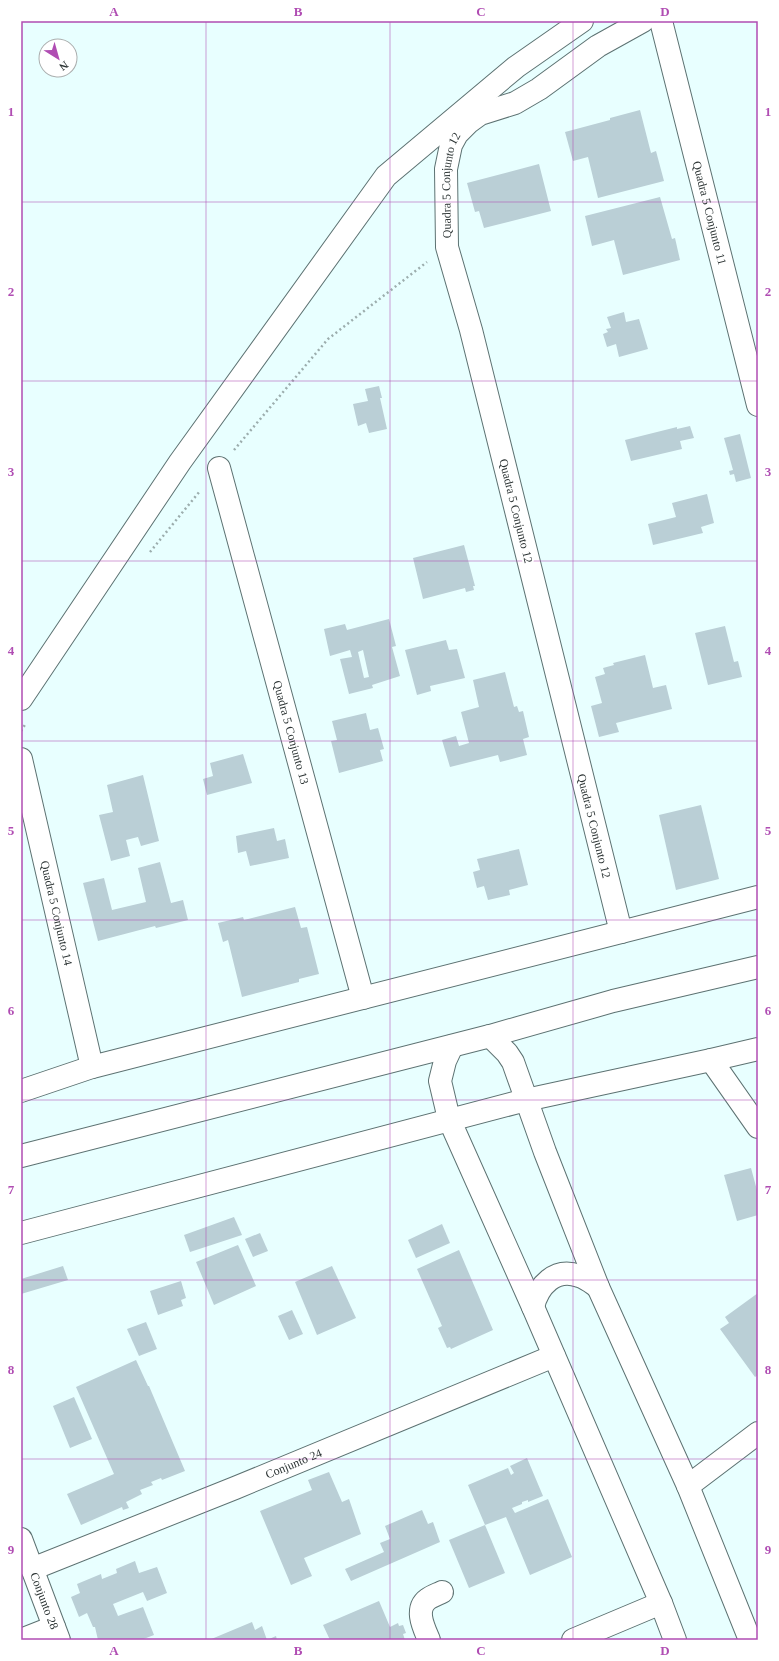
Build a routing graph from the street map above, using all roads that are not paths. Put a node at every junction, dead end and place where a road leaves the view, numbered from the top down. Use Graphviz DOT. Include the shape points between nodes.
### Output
graph roads {
  1 [pos="582,21"];
  2 [pos="643,21"];
  3 [pos="660,21"];
  4 [pos="758,405"];
  5 [pos="219,468"];
  6 [pos="21,699"];
  7 [pos="21,759"];
  8 [pos="758,897"];
  9 [pos="621,932"];
  10 [pos="758,967"];
  11 [pos="363,998"];
  12 [pos="490,1036"];
  13 [pos="452,1046"];
  14 [pos="758,1049"];
  15 [pos="711,1060"];
  16 [pos="92,1067"];
  17 [pos="21,1091"];
  18 [pos="526,1100"];
  19 [pos="449,1119"];
  20 [pos="758,1127"];
  21 [pos="21,1156"];
  22 [pos="21,1233"];
  23 [pos="598,1287"];
  24 [pos="534,1307"];
  25 [pos="554,1356"];
  26 [pos="758,1434"];
  27 [pos="688,1486"];
  28 [pos="21,1539"];
  29 [pos="32,1569"];
  30 [pos="442,1592"];
  31 [pos="661,1603"];
  32 [pos="57,1634"];
  33 [pos="21,1640"];
  34 [pos="429,1640"];
  35 [pos="573,1640"];
  36 [pos="675,1640"];
  37 [pos="750,1640"];
  1 -- 6 [label="street" via="516,67 386,176 180,462"];
  2 -- 9 [label="street, Quadra 5 Conjunto 12" via="598,46 539,89 515,103 480,114 469,122 457,134 451,145 446,169 447,247 472,330"];
  3 -- 4 [label="street, Quadra 5 Conjunto 11"];
  5 -- 11 [label="street, Quadra 5 Conjunto 13"];
  7 -- 16 [label="street, Quadra 5 Conjunto 14"];
  8 -- 9 [label="street"];
  9 -- 11 [label="street"];
  10 -- 12 [label="street" via="613,1001"];
  11 -- 16 [label="street"];
  12 -- 13 [label="street"];
  12 -- 18 [label="street" via="507,1052 513,1062"];
  13 -- 19 [label="street" via="440,1080"];
  13 -- 21 [label="street"];
  14 -- 15 [label="street"];
  15 -- 18 [label="street"];
  15 -- 20 [label="street"];
  16 -- 17 [label="street"];
  18 -- 19 [label="street"];
  18 -- 23 [label="street"];
  19 -- 22 [label="street"];
  19 -- 24 [label="street"];
  23 -- 24 [label="street" via="579,1276 558,1275 541,1287"];
  23 -- 27 [label="street"];
  24 -- 25 [label="street"];
  25 -- 29 [label="street, Conjunto 24"];
  25 -- 31 [label="street"];
  26 -- 27 [label="street"];
  27 -- 37 [label="street"];
  28 -- 29 [label="street, Conjunto 28"];
  29 -- 32 [label="street, Conjunto 28"];
  30 -- 34 [label="street" via="427,1599 421,1607 421,1619"];
  31 -- 35 [label="street"];
  31 -- 36 [label="street"];
  32 -- 33 [label="street"];
}
